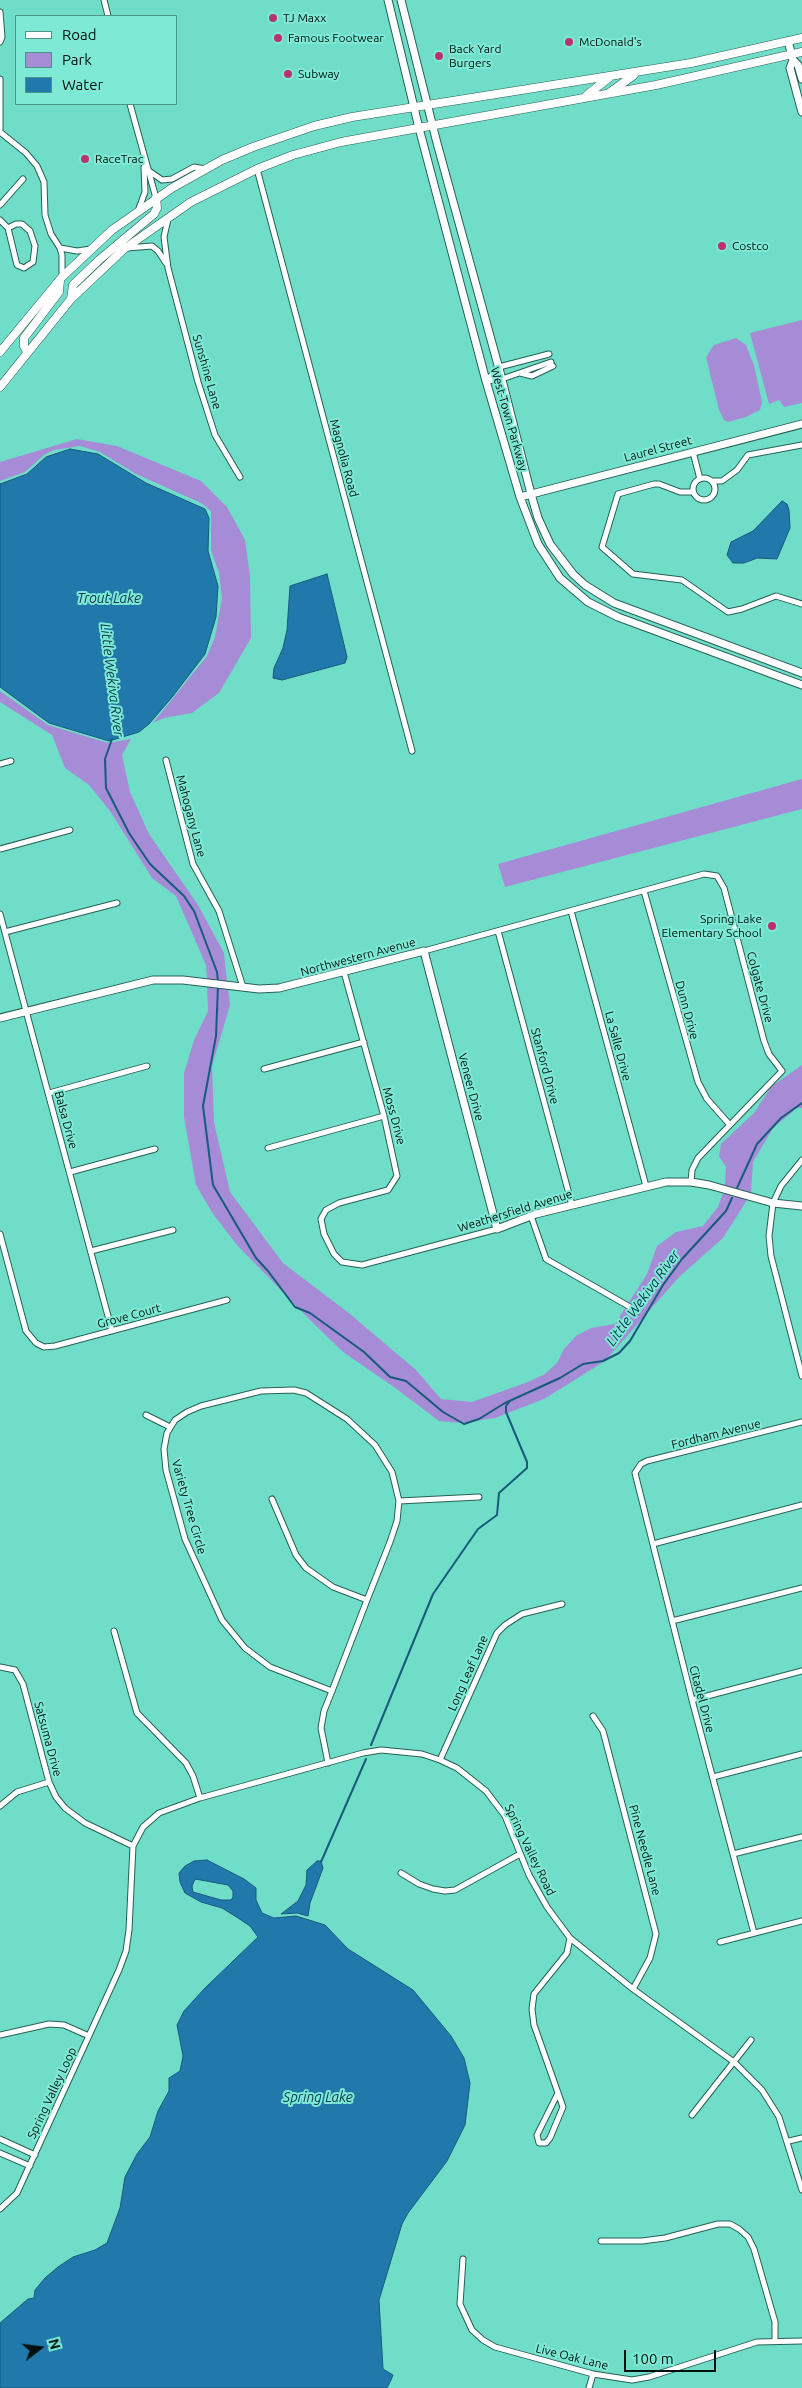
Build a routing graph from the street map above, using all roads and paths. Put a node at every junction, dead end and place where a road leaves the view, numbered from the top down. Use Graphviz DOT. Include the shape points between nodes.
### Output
graph roads {
  1 [pos="104,0"];
  2 [pos="388,0"];
  3 [pos="401,0"];
  4 [pos="0,12"];
  5 [pos="108,15"];
  6 [pos="802,38"];
  7 [pos="788,41"];
  8 [pos="0,42"];
  9 [pos="802,52"];
  10 [pos="792,58"];
  11 [pos="638,72"];
  12 [pos="610,77"];
  13 [pos="0,79"];
  14 [pos="802,79"];
  15 [pos="609,93"];
  16 [pos="583,98"];
  17 [pos="0,100"];
  18 [pos="130,105"];
  19 [pos="427,105"];
  20 [pos="414,107"];
  21 [pos="802,112"];
  22 [pos="432,126"];
  23 [pos="419,128"];
  24 [pos="0,130"];
  25 [pos="142,149"];
  26 [pos="147,168"];
  27 [pos="206,169"];
  28 [pos="257,169"];
  29 [pos="23,179"];
  30 [pos="156,198"];
  31 [pos="0,205"];
  32 [pos="138,211"];
  33 [pos="169,216"];
  34 [pos="0,220"];
  35 [pos="8,228"];
  36 [pos="60,248"];
  37 [pos="124,248"];
  38 [pos="91,249"];
  39 [pos="168,268"];
  40 [pos="61,278"];
  41 [pos="71,299"];
  42 [pos="0,352"];
  43 [pos="27,352"];
  44 [pos="549,354"];
  45 [pos="552,364"];
  46 [pos="499,367"];
  47 [pos="502,379"];
  48 [pos="486,381"];
  49 [pos="0,387"];
  50 [pos="802,424"];
  51 [pos="802,445"];
  52 [pos="693,452"];
  53 [pos="240,477"];
  54 [pos="700,479"];
  55 [pos="712,482"];
  56 [pos="693,492"];
  57 [pos="531,494"];
  58 [pos="520,497"];
  59 [pos="802,604"];
  60 [pos="802,673"];
  61 [pos="802,685"];
  62 [pos="412,752"];
  63 [pos="166,760"];
  64 [pos="11,761"];
  65 [pos="0,764"];
  66 [pos="70,830"];
  67 [pos="0,849"];
  68 [pos="717,876"];
  69 [pos="644,891"];
  70 [pos="116,903"];
  71 [pos="571,911"];
  72 [pos="0,914"];
  73 [pos="498,931"];
  74 [pos="5,932"];
  75 [pos="424,951"];
  76 [pos="344,972"];
  77 [pos="243,987"];
  78 [pos="28,1012"];
  79 [pos="0,1018"];
  80 [pos="364,1042"];
  81 [pos="147,1066"];
  82 [pos="264,1068"];
  83 [pos="49,1093"];
  84 [pos="384,1116"];
  85 [pos="730,1125"];
  86 [pos="268,1148"];
  87 [pos="155,1149"];
  88 [pos="802,1160"];
  89 [pos="70,1172"];
  90 [pos="691,1182"];
  91 [pos="646,1186"];
  92 [pos="773,1203"];
  93 [pos="572,1205"];
  94 [pos="802,1206"];
  95 [pos="531,1216"];
  96 [pos="321,1219"];
  97 [pos="497,1229"];
  98 [pos="173,1230"];
  99 [pos="0,1234"];
  100 [pos="91,1251"];
  101 [pos="227,1300"];
  102 [pos="637,1311"];
  103 [pos="112,1330"];
  104 [pos="802,1376"];
  105 [pos="146,1415"];
  106 [pos="802,1422"];
  107 [pos="170,1427"];
  108 [pos="637,1469"];
  109 [pos="479,1497"];
  110 [pos="272,1499"];
  111 [pos="400,1501"];
  112 [pos="802,1505"];
  113 [pos="652,1544"];
  114 [pos="802,1588"];
  115 [pos="367,1600"];
  116 [pos="562,1604"];
  117 [pos="672,1621"];
  118 [pos="114,1630"];
  119 [pos="0,1667"];
  120 [pos="802,1671"];
  121 [pos="332,1691"];
  122 [pos="692,1700"];
  123 [pos="593,1716"];
  124 [pos="802,1754"];
  125 [pos="440,1760"];
  126 [pos="328,1763"];
  127 [pos="713,1777"];
  128 [pos="49,1782"];
  129 [pos="200,1798"];
  130 [pos="0,1806"];
  131 [pos="802,1837"];
  132 [pos="133,1846"];
  133 [pos="520,1854"];
  134 [pos="734,1854"];
  135 [pos="401,1873"];
  136 [pos="802,1921"];
  137 [pos="754,1933"];
  138 [pos="570,1938"];
  139 [pos="720,1942"];
  140 [pos="633,1989"];
  141 [pos="0,2035"];
  142 [pos="89,2036"];
  143 [pos="751,2040"];
  144 [pos="734,2062"];
  145 [pos="558,2093"];
  146 [pos="692,2115"];
  147 [pos="802,2138"];
  148 [pos="0,2139"];
  149 [pos="789,2141"];
  150 [pos="0,2153"];
  151 [pos="35,2155"];
  152 [pos="30,2166"];
  153 [pos="802,2190"];
  154 [pos="0,2209"];
  155 [pos="601,2241"];
  156 [pos="462,2259"];
  157 [pos="775,2340"];
  158 [pos="802,2341"];
  159 [pos="593,2374"];
  160 [pos="589,2388"];
  1 -- 5 [label="street"];
  2 -- 20 [label="main road, West Town Parkway"];
  3 -- 19 [label="main road, West Town Parkway"];
  4 -- 8 [label="street"];
  6 -- 7 [label="main road"];
  7 -- 10 [label="main road"];
  7 -- 11 [label="main road"];
  9 -- 10 [label="main road"];
  10 -- 14 [label="main road"];
  10 -- 15 [label="main road"];
  10 -- 21 [label="main road" via="790,68"];
  11 -- 12 [label="main road"];
  11 -- 15 [label="main road"];
  12 -- 16 [label="main road"];
  12 -- 19 [label="main road"];
  13 -- 17 [label="street"];
  15 -- 16 [label="main road"];
  16 -- 22 [label="main road"];
  17 -- 24 [label="street"];
  18 -- 25 [label="street"];
  19 -- 20 [label="main road"];
  19 -- 22 [label="main road, West Town Parkway"];
  20 -- 23 [label="main road, West Town Parkway"];
  20 -- 27 [label="main road" via="314,126 252,147"];
  22 -- 23 [label="main road"];
  22 -- 46 [label="main road, West Town Parkway"];
  23 -- 28 [label="main road" via="326,146"];
  23 -- 48 [label="main road, West Town Parkway"];
  24 -- 36 [label="street" via="37,166 44,182 45,215"];
  25 -- 26 [label="street"];
  25 -- 32 [label="street" via="146,182"];
  26 -- 27 [label="street" via="162,180 172,179 194,167"];
  26 -- 30 [label="street"];
  27 -- 30 [label="main road"];
  28 -- 33 [label="main road" via="212,190"];
  28 -- 62 [label="street, Magnolia Road"];
  29 -- 31 [label="street"];
  30 -- 32 [label="main road"];
  30 -- 41 [label="main road" via="154,214 73,286"];
  32 -- 38 [label="main road"];
  33 -- 37 [label="main road"];
  33 -- 39 [label="street, Sunshine Lane" via="164,237"];
  34 -- 35 [label="street"];
  35 -- 35 [label="street" via="17,266 24,268 34,262 35,246 30,231 22,224"];
  36 -- 38 [label="street"];
  36 -- 40 [label="street" via="64,265"];
  37 -- 39 [label="street, Sunshine Lane" via="152,246"];
  37 -- 41 [label="main road"];
  38 -- 40 [label="main road"];
  39 -- 53 [label="street, Sunshine Lane" via="215,435"];
  40 -- 42 [label="main road"];
  40 -- 43 [label="main road" via="59,292 24,338"];
  41 -- 43 [label="main road"];
  43 -- 49 [label="main road"];
  44 -- 46 [label="street"];
  45 -- 47 [label="street"];
  46 -- 47 [label="main road, West Town Parkway"];
  46 -- 48 [label="street"];
  47 -- 48 [label="street"];
  47 -- 57 [label="main road, West Town Parkway"];
  48 -- 58 [label="main road, West Town Parkway"];
  50 -- 52 [label="main road, Laurel Street"];
  51 -- 55 [label="street" via="748,455 737,470 722,481"];
  52 -- 54 [label="street"];
  52 -- 57 [label="main road, Laurel Street"];
  54 -- 55 [label="street"];
  54 -- 56 [label="street" via="693,486"];
  55 -- 56 [label="street" via="715,486 712,497 701,500"];
  56 -- 59 [label="street" via="680,492 654,484 618,494 602,546 633,574 682,580 728,612 776,596"];
  57 -- 58 [label="main road, Laurel Street"];
  57 -- 60 [label="main road, West Town Parkway" via="550,544 585,585 614,603"];
  58 -- 61 [label="main road, West Town Parkway" via="538,544 560,578 588,602 618,617"];
  63 -- 77 [label="street, Mahogany Lane" via="193,864 219,911"];
  64 -- 65 [label="street"];
  66 -- 67 [label="street"];
  68 -- 69 [label="street, Northwestern Avenue" via="704,874"];
  68 -- 85 [label="street, Colgate Drive" via="724,888 764,1041 782,1071"];
  69 -- 71 [label="street, Northwestern Avenue"];
  69 -- 85 [label="street, Dunn Drive" via="698,1082 707,1099"];
  70 -- 74 [label="street"];
  71 -- 73 [label="street, Northwestern Avenue"];
  71 -- 91 [label="street, La Salle Drive"];
  72 -- 74 [label="street, Balsa Drive"];
  73 -- 75 [label="street, Northwestern Avenue"];
  73 -- 93 [label="street, Stanford Drive"];
  74 -- 78 [label="street, Balsa Drive"];
  75 -- 76 [label="main road, Northwestern Avenue"];
  75 -- 97 [label="main road, Veneer Drive"];
  76 -- 77 [label="main road, Northwestern Avenue" via="279,988"];
  76 -- 80 [label="street, Moss Drive"];
  77 -- 78 [label="main road, Northwestern Avenue" via="153,980"];
  78 -- 79 [label="main road, Northwestern Avenue"];
  78 -- 83 [label="street, Balsa Drive"];
  80 -- 82 [label="street"];
  80 -- 84 [label="street, Moss Drive"];
  81 -- 83 [label="street"];
  83 -- 89 [label="street, Balsa Drive"];
  84 -- 86 [label="street"];
  84 -- 96 [label="street, Moss Drive" via="397,1169 394,1184 379,1194 332,1206"];
  85 -- 90 [label="street" via="694,1164"];
  87 -- 89 [label="street"];
  88 -- 92 [label="street" via="781,1186"];
  89 -- 100 [label="street, Balsa Drive"];
  90 -- 91 [label="main road, Weathersfield Avenue"];
  90 -- 92 [label="main road, Weathersfield Avenue"];
  91 -- 93 [label="main road, Weathersfield Avenue"];
  92 -- 94 [label="main road, Weathersfield Avenue"];
  92 -- 104 [label="street" via="769,1236 771,1256"];
  93 -- 95 [label="main road, Weathersfield Avenue"];
  95 -- 97 [label="main road, Weathersfield Avenue"];
  95 -- 102 [label="street" via="546,1259"];
  96 -- 97 [label="street, Weathersfield Avenue" via="334,1254 351,1265 362,1265"];
  98 -- 100 [label="street"];
  99 -- 103 [label="street, Grove Court" via="26,1331 36,1343 55,1346"];
  100 -- 103 [label="street, Balsa Drive"];
  101 -- 103 [label="street, Grove Court"];
  105 -- 107 [label="street"];
  106 -- 108 [label="street, Fordham Avenue" via="647,1461"];
  107 -- 111 [label="street" via="175,1420 201,1406 269,1390 306,1393 347,1419 375,1444 392,1472"];
  107 -- 121 [label="street, Variety Tree Circle" via="164,1449 166,1470 185,1539 222,1620 245,1648 270,1667"];
  108 -- 113 [label="street, Citadel Drive" via="636,1480"];
  109 -- 111 [label="street"];
  110 -- 115 [label="street" via="296,1555 306,1568 333,1587"];
  111 -- 115 [label="street" via="390,1542"];
  112 -- 113 [label="street"];
  113 -- 117 [label="street, Citadel Drive"];
  114 -- 117 [label="street"];
  115 -- 121 [label="street"];
  116 -- 125 [label="street, Long Leaf Lane" via="522,1614 497,1633"];
  117 -- 122 [label="street, Citadel Drive"];
  118 -- 129 [label="street" via="137,1713 186,1763"];
  119 -- 128 [label="street, Satsuma Drive" via="15,1670 24,1684"];
  120 -- 122 [label="street"];
  121 -- 126 [label="street" via="321,1728"];
  122 -- 127 [label="street, Citadel Drive"];
  123 -- 140 [label="street, Pine Needle Lane" via="602,1731 655,1927 654,1946"];
  124 -- 127 [label="street"];
  125 -- 126 [label="street, Spring Valley Road" via="422,1754 381,1750"];
  125 -- 133 [label="street, Spring Valley Road" via="457,1768 486,1791 504,1816"];
  126 -- 129 [label="street, Spring Valley Road"];
  127 -- 134 [label="street, Citadel Drive"];
  128 -- 130 [label="street" via="18,1792"];
  128 -- 132 [label="street, Satsuma Drive" via="56,1796 76,1818"];
  129 -- 132 [label="street, Spring Valley Road" via="159,1813 143,1827"];
  131 -- 134 [label="street"];
  132 -- 142 [label="street, Spring Valley Road" via="126,1952"];
  133 -- 135 [label="street" via="455,1890 433,1889"];
  133 -- 138 [label="street, Spring Valley Road" via="547,1907"];
  134 -- 137 [label="street, Citadel Drive"];
  136 -- 137 [label="street"];
  137 -- 139 [label="street"];
  138 -- 140 [label="street, Spring Valley Road"];
  138 -- 145 [label="street" via="567,1953 534,1994 532,2009 534,2025"];
  140 -- 144 [label="street, Spring Valley Road"];
  141 -- 142 [label="street, Spring Valley Loop" via="49,2024"];
  142 -- 151 [label="street, Spring Valley Loop"];
  143 -- 144 [label="street"];
  144 -- 146 [label="street"];
  144 -- 149 [label="street, Spring Valley Road" via="751,2076 771,2103"];
  145 -- 145 [label="street" via="537,2135 539,2143 546,2143 559,2121 563,2107"];
  147 -- 149 [label="street"];
  148 -- 151 [label="street"];
  149 -- 153 [label="street, Spring Valley Road"];
  150 -- 152 [label="street"];
  151 -- 152 [label="street, Spring Valley Loop"];
  152 -- 154 [label="street, Spring Valley Loop" via="17,2193"];
  155 -- 157 [label="street" via="665,2238 718,2224 730,2224 739,2229 754,2249 775,2322"];
  156 -- 159 [label="street, Live Oak Lane" via="460,2304 472,2330 483,2340 495,2347"];
  157 -- 158 [label="street, Live Oak Lane"];
  157 -- 159 [label="street, Live Oak Lane" via="757,2342 649,2377 632,2380"];
  159 -- 160 [label="street"];
}
